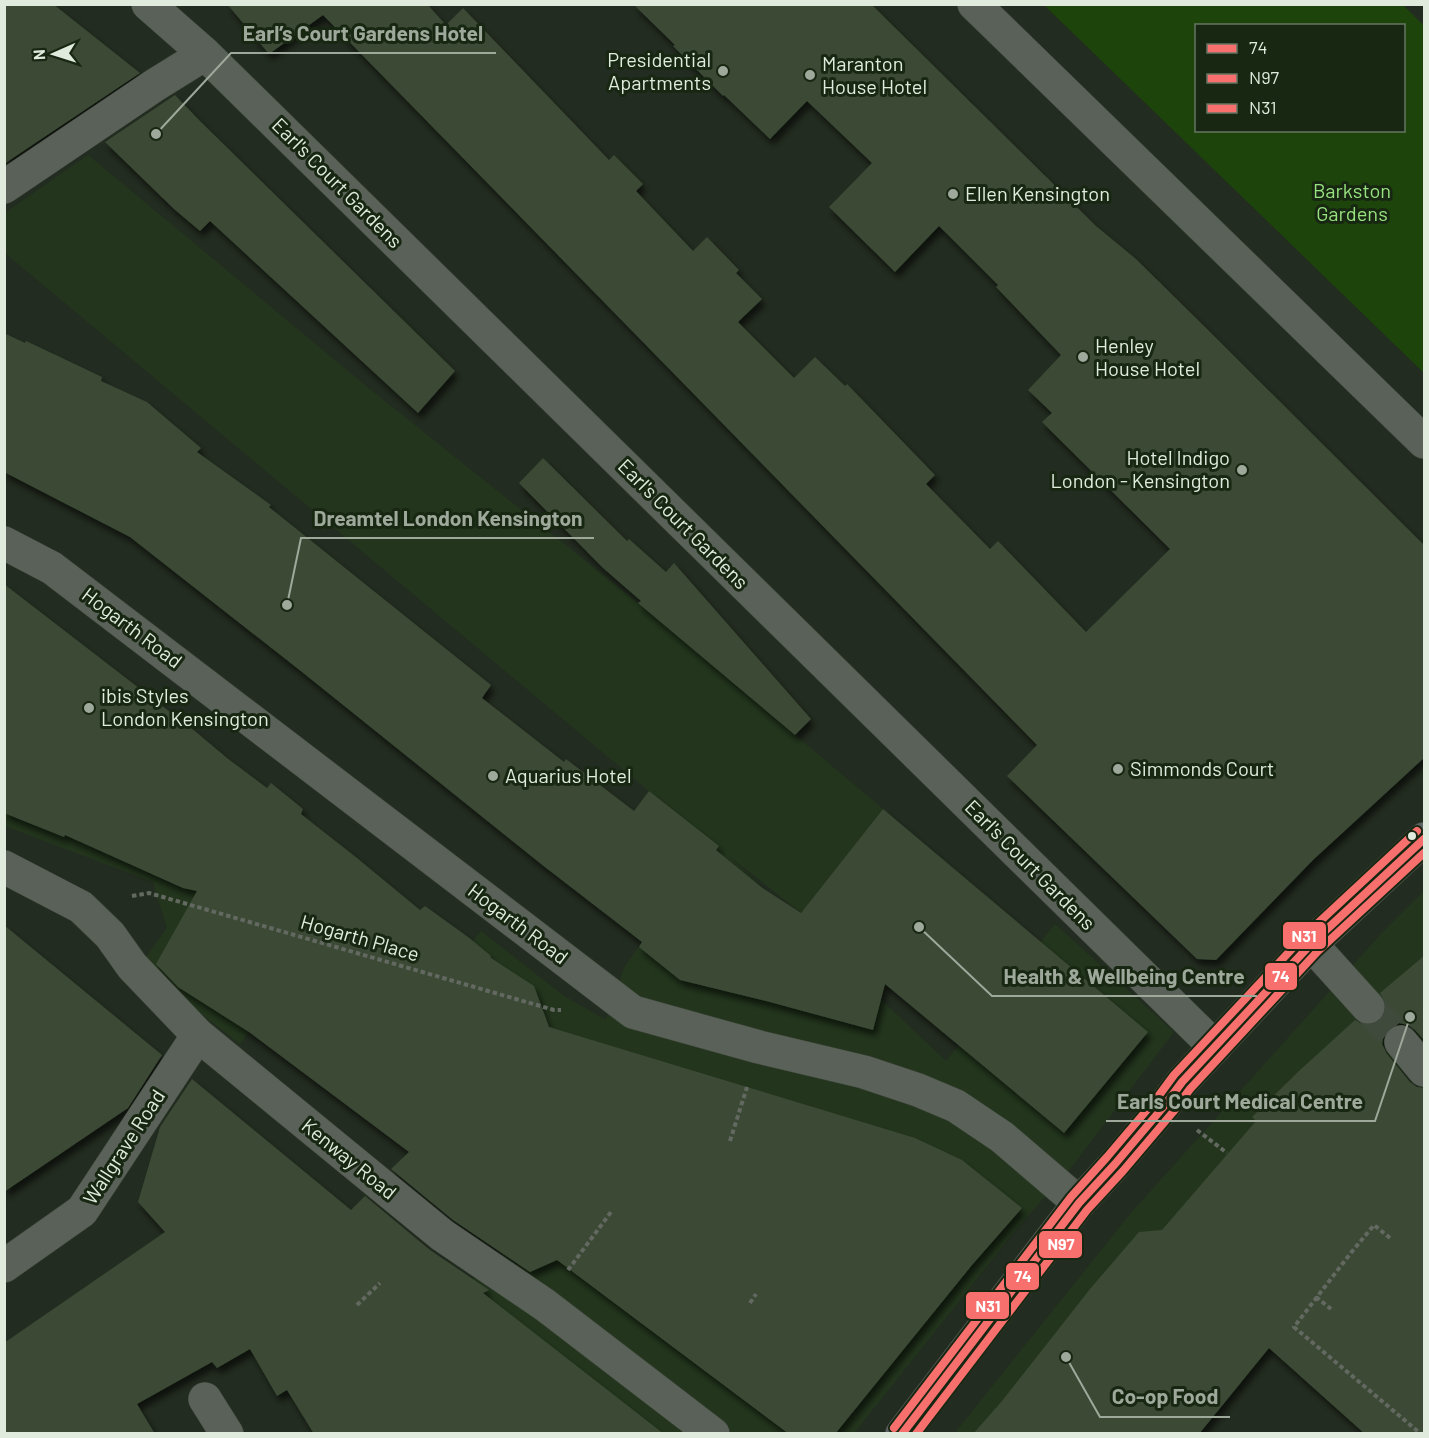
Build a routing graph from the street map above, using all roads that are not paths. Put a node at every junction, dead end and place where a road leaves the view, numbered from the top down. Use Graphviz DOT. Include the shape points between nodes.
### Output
graph roads {
  1 [pos="974,4"];
  2 [pos="153,6"];
  3 [pos="206,54"];
  4 [pos="4,187"];
  5 [pos="1425,442"];
  6 [pos="4,543"];
  7 [pos="1425,839"];
  8 [pos="4,867"];
  9 [pos="1311,944"];
  10 [pos="1368,1007"];
  11 [pos="198,1035"];
  12 [pos="1401,1042"];
  13 [pos="1215,1047"];
  14 [pos="1425,1070"];
  15 [pos="1079,1203"];
  16 [pos="4,1266"];
  17 [pos="205,1399"];
  18 [pos="227,1434"];
  19 [pos="713,1434"];
  20 [pos="902,1434"];
  1 -- 5 [label="street"];
  2 -- 3 [label="street, Earl's Court Gardens"];
  3 -- 4 [label="street"];
  3 -- 13 [label="street, Earl's Court Gardens"];
  6 -- 15 [label="street, Hogarth Road" via="52,568 633,1011 864,1072 956,1106 1002,1137"];
  7 -- 9 [label="highway"];
  8 -- 11 [label="street, Kenway Road" via="81,907"];
  9 -- 10 [label="street"];
  9 -- 13 [label="highway"];
  11 -- 16 [label="street, Wallgrave Road" via="82,1211"];
  11 -- 19 [label="street, Kenway Road" via="442,1235 545,1305"];
  12 -- 14 [label="street"];
  13 -- 15 [label="highway"];
  15 -- 20 [label="highway"];
  17 -- 18 [label="street"];
}
